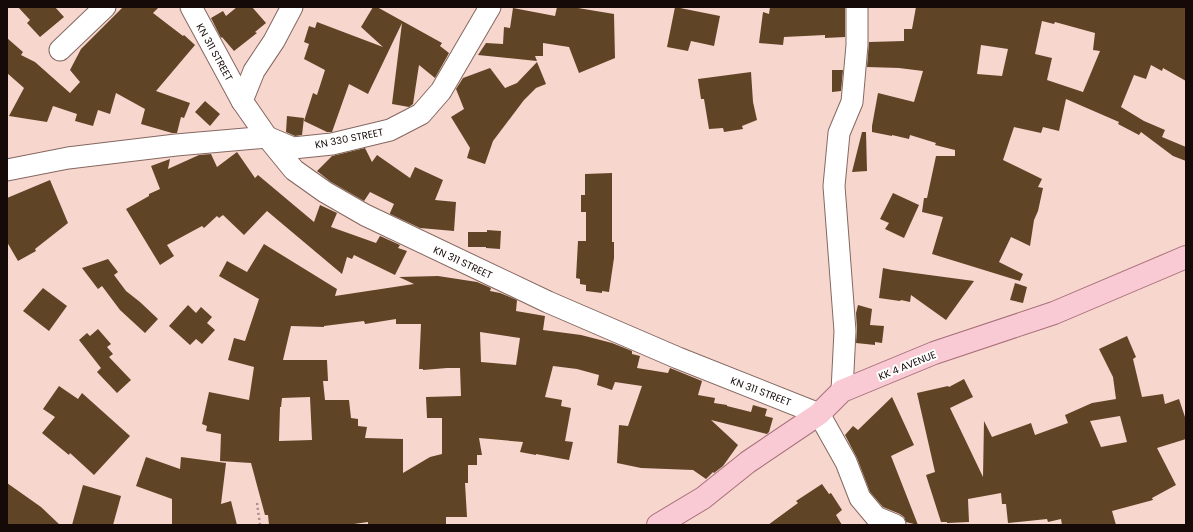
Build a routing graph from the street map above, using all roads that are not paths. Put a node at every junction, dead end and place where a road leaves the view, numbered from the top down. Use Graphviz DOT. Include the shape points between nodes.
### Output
graph roads {
  1 [pos="105,7"];
  2 [pos="191,7"];
  3 [pos="292,7"];
  4 [pos="490,7"];
  5 [pos="857,7"];
  6 [pos="60,50"];
  7 [pos="242,101"];
  8 [pos="267,137"];
  9 [pos="7,170"];
  10 [pos="1186,257"];
  11 [pos="842,391"];
  12 [pos="819,414"];
  13 [pos="658,525"];
  14 [pos="895,525"];
  1 -- 6 [label="street"];
  2 -- 7 [label="street, KN 311 STREET"];
  3 -- 7 [label="street" via="254,71"];
  4 -- 8 [label="street, KN 330 STREET" via="440,91 420,114 390,130 332,144 293,148"];
  5 -- 11 [label="street" via="852,102 839,133 834,186 845,331"];
  7 -- 8 [label="street, KN 311 STREET"];
  8 -- 9 [label="street" via="75,157"];
  8 -- 12 [label="street, KN 311 STREET" via="294,170 365,216 555,305 678,358"];
  10 -- 11 [label="main road, KK 4 AVENUE" via="1054,313 934,353"];
  11 -- 12 [label="main road, KK 4 AVENUE"];
  12 -- 13 [label="main road, KK 4 AVENUE" via="748,462 703,498"];
  12 -- 14 [label="street" via="846,462 860,498 876,517"];
}
